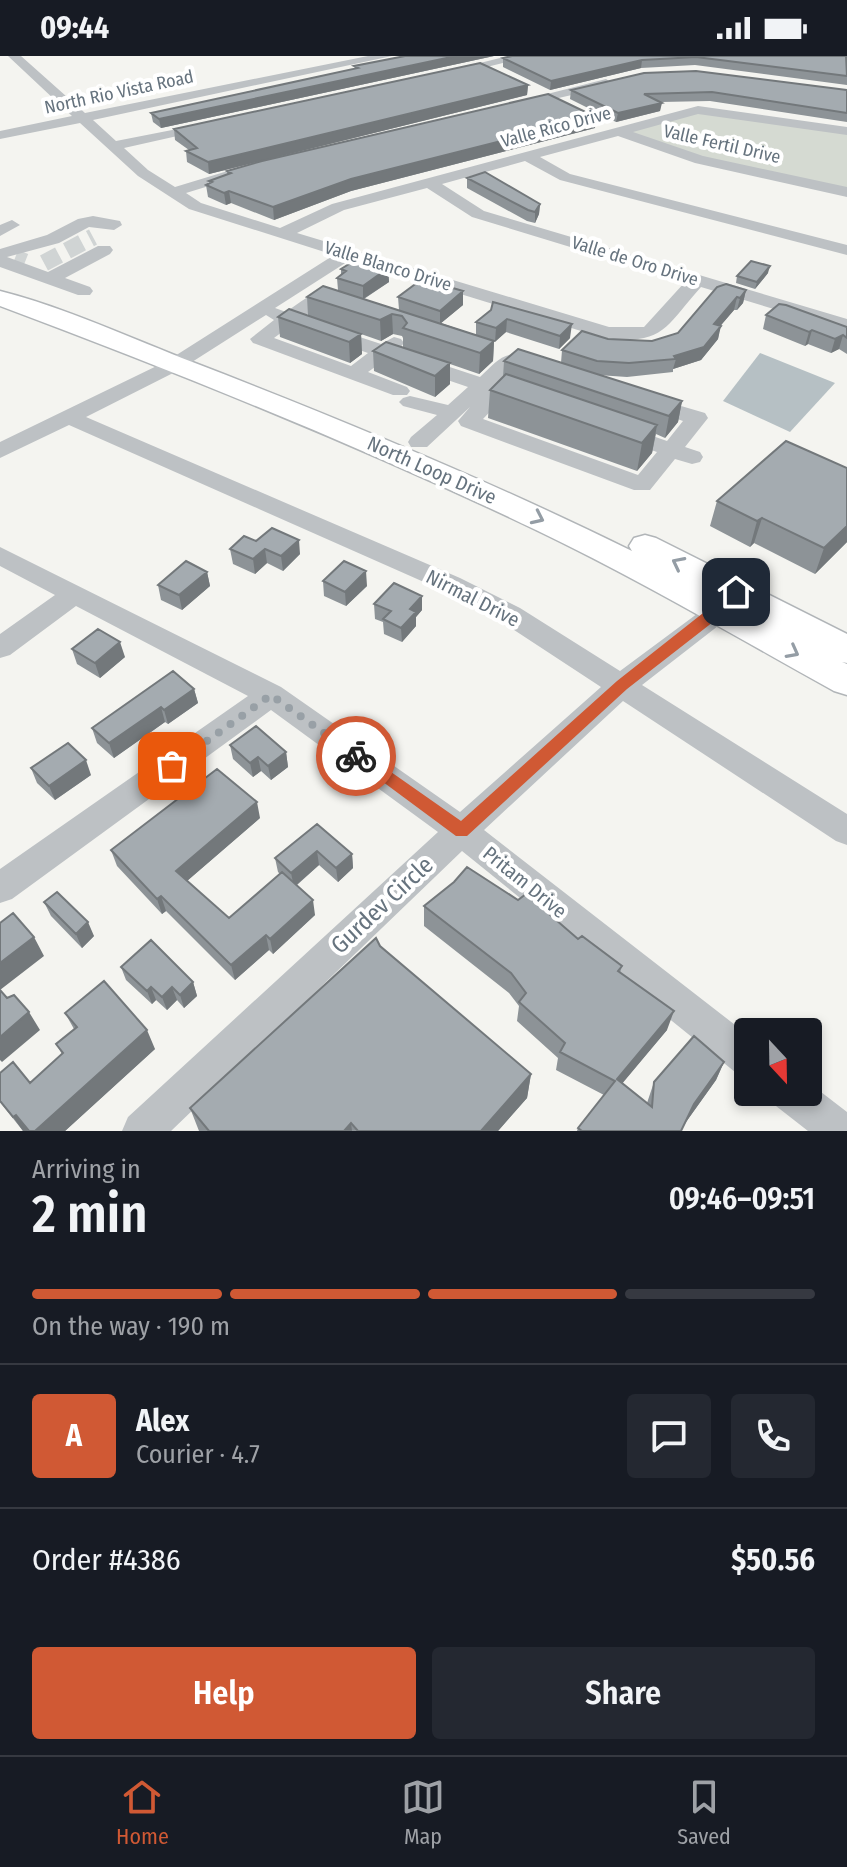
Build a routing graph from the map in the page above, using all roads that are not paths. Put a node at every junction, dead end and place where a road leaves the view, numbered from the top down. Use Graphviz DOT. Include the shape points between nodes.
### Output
graph roads {
  1 [pos="386,56"];
  2 [pos="464,56"];
  3 [pos="525,56"];
  4 [pos="19,57"];
  5 [pos="0,61"];
  6 [pos="482,65"];
  7 [pos="436,75"];
  8 [pos="620,79"];
  9 [pos="549,96"];
  10 [pos="503,107"];
  11 [pos="84,117"];
  12 [pos="221,122"];
  13 [pos="847,131"];
  14 [pos="619,132"];
  15 [pos="0,135"];
  16 [pos="114,146"];
  17 [pos="527,156"];
  18 [pos="272,163"];
  19 [pos="429,182"];
  20 [pos="174,192"];
  21 [pos="847,192"];
  22 [pos="114,225"];
  23 [pos="283,233"];
  24 [pos="103,244"];
  25 [pos="847,250"];
  26 [pos="348,254"];
  27 [pos="6,260"];
  28 [pos="47,271"];
  29 [pos="698,279"];
  30 [pos="84,291"];
  31 [pos="0,298"];
  32 [pos="362,308"];
  33 [pos="261,310"];
  34 [pos="288,319"];
  35 [pos="847,325"];
  36 [pos="405,334"];
  37 [pos="485,349"];
  38 [pos="383,351"];
  39 [pos="513,358"];
  40 [pos="183,359"];
  41 [pos="553,371"];
  42 [pos="353,374"];
  43 [pos="491,388"];
  44 [pos="632,397"];
  45 [pos="539,404"];
  46 [pos="453,412"];
  47 [pos="70,418"];
  48 [pos="605,427"];
  49 [pos="419,442"];
  50 [pos="671,450"];
  51 [pos="0,451"];
  52 [pos="692,457"];
  53 [pos="0,555"];
  54 [pos="74,594"];
  55 [pos="727,602"];
  56 [pos="0,648"];
  57 [pos="847,650"];
  58 [pos="847,681"];
  59 [pos="622,685"];
  60 [pos="271,695"];
  61 [pos="461,831"];
  62 [pos="847,831"];
  63 [pos="0,888"];
  64 [pos="734,1048"];
  65 [pos="807,1106"];
  66 [pos="142,1131"];
  67 [pos="838,1131"];
  1 -- 11 [label="street, North Rio Vista Road"];
  2 -- 6 [label="street, Valle Fertil Drive"];
  3 -- 6 [label="street"];
  4 -- 5 [label="street"];
  4 -- 11 [label="street, Valle Blanco Drive"];
  6 -- 7 [label="street"];
  6 -- 9 [label="street, Valle Fertil Drive"];
  8 -- 9 [label="street"];
  9 -- 10 [label="street"];
  9 -- 14 [label="street, Valle Fertil Drive"];
  11 -- 15 [label="street, North Rio Vista Road"];
  11 -- 16 [label="street, Valle Blanco Drive"];
  12 -- 16 [label="street"];
  13 -- 14 [label="street, Valle Rico Drive" via="698,110"];
  14 -- 17 [label="street, Valle Rico Drive"];
  14 -- 21 [label="street, Valle Fertil Drive" via="679,154"];
  16 -- 20 [label="street, Valle Blanco Drive"];
  17 -- 19 [label="street, Valle Rico Drive"];
  17 -- 25 [label="street" via="565,177"];
  18 -- 20 [label="street"];
  19 -- 23 [label="street, Valle Rico Drive" via="338,207"];
  19 -- 29 [label="street, Valle de Oro Drive" via="478,214"];
  20 -- 23 [label="street, Valle Blanco Drive" via="195,206"];
  22 -- 24 [label="street"];
  22 -- 24 [label="street" via="131,234"];
  22 -- 27 [label="street" via="93,221"];
  23 -- 26 [label="street, Valle Blanco Drive"];
  24 -- 28 [label="street"];
  26 -- 29 [label="street, Valle Blanco Drive" via="607,333 631,335 650,332"];
  26 -- 33 [label="street"];
  27 -- 28 [label="street"];
  27 -- 40 [label="main road, North Loop Drive"];
  28 -- 30 [label="street"];
  29 -- 35 [label="street, Valle de Oro Drive"];
  31 -- 40 [label="main road, North Loop Drive"];
  32 -- 34 [label="street" via="322,295"];
  33 -- 34 [label="street"];
  33 -- 40 [label="street"];
  34 -- 38 [label="street"];
  34 -- 42 [label="street" via="260,339"];
  36 -- 38 [label="street"];
  37 -- 39 [label="street"];
  38 -- 42 [label="street"];
  38 -- 43 [label="street"];
  39 -- 41 [label="street"];
  39 -- 43 [label="street"];
  40 -- 47 [label="street"];
  40 -- 49 [label="main road, North Loop Drive"];
  40 -- 55 [label="main road, North Loop Drive, one-way"];
  42 -- 46 [label="street"];
  43 -- 45 [label="street"];
  43 -- 46 [label="street"];
  43 -- 50 [label="street" via="469,421 642,485"];
  44 -- 50 [label="street" via="697,418"];
  46 -- 49 [label="street"];
  47 -- 51 [label="street"];
  47 -- 59 [label="street, Nirmal Drive" via="451,584"];
  48 -- 50 [label="street"];
  55 -- 49 [label="main road, North Loop Drive, one-way" via="561,504"];
  50 -- 52 [label="street"];
  53 -- 54 [label="street, Pritam Drive"];
  54 -- 56 [label="street"];
  54 -- 60 [label="street, Pritam Drive"];
  55 -- 57 [label="main road, North Loop Drive"];
  55 -- 58 [label="main road, North Loop Drive, one-way"];
  55 -- 59 [label="street, Gurdev Circle"];
  59 -- 61 [label="street, Gurdev Circle"];
  59 -- 62 [label="street, Nirmal Drive"];
  60 -- 61 [label="street, Pritam Drive"];
  60 -- 63 [label="street"];
  61 -- 64 [label="street, Pritam Drive"];
  61 -- 66 [label="street, Gurdev Circle"];
  65 -- 67 [label="street"];
}
